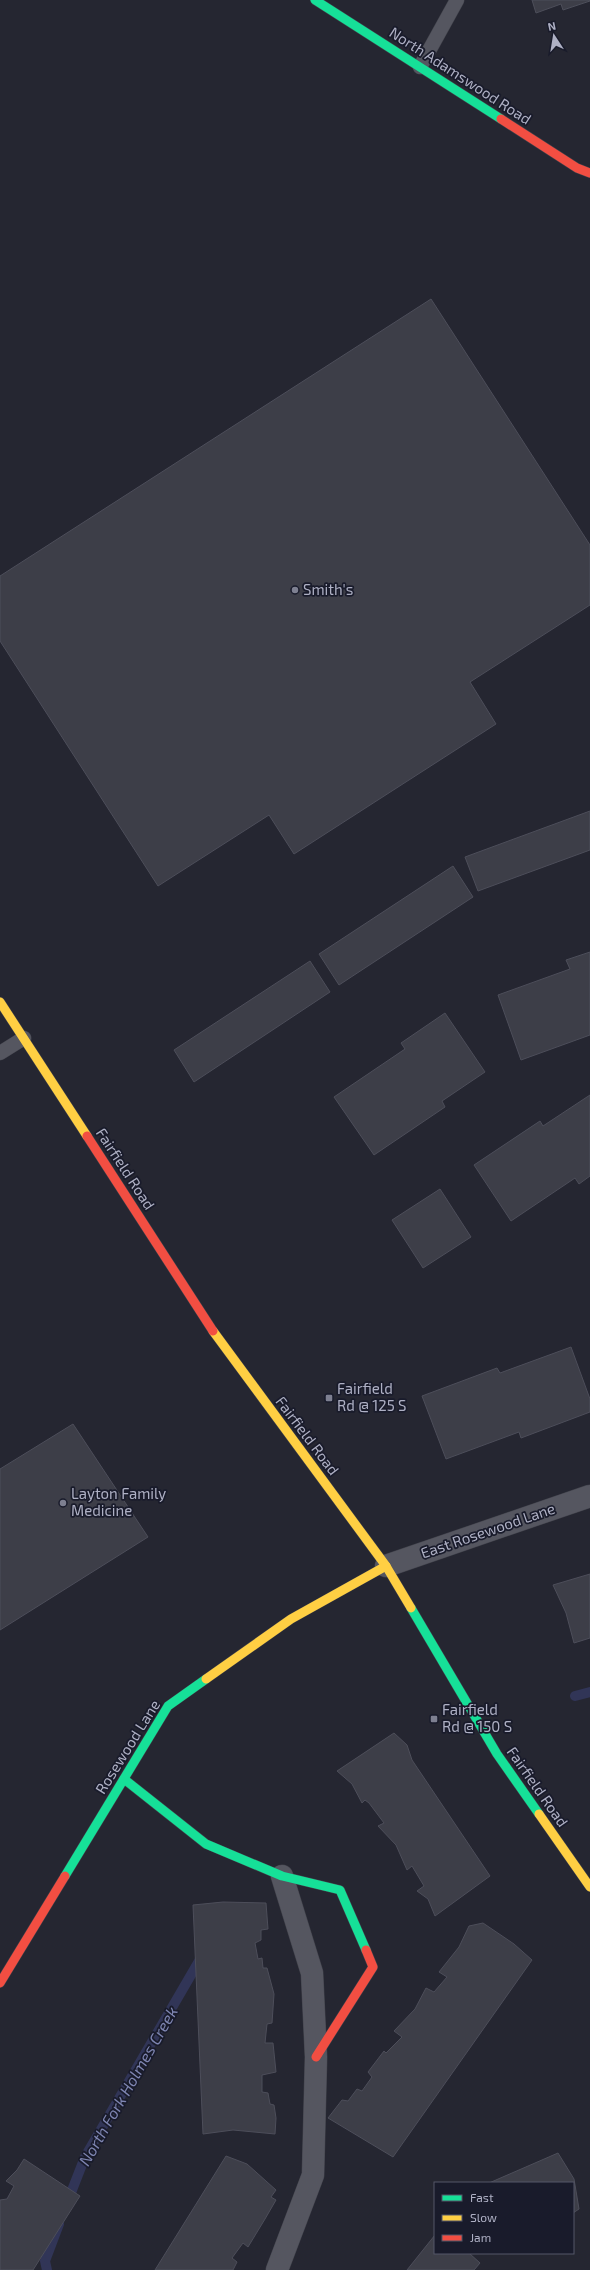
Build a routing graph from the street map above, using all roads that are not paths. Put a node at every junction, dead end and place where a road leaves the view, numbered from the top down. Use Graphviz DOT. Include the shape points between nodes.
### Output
graph roads {
  1 [pos="315,0"];
  2 [pos="457,0"];
  3 [pos="420,67"];
  4 [pos="590,173"];
  5 [pos="0,1002"];
  6 [pos="24,1038"];
  7 [pos="0,1053"];
  8 [pos="590,1496"];
  9 [pos="386,1566"];
  10 [pos="124,1779"];
  11 [pos="282,1876"];
  12 [pos="590,1887"];
  13 [pos="0,1983"];
  14 [pos="316,2057"];
  15 [pos="277,2270"];
  1 -- 3 [label="street, North Adamswood Road"];
  2 -- 3 [label="lane"];
  3 -- 4 [label="street, North Adamswood Road" via="577,168"];
  5 -- 6 [label="street, Fairfield Road"];
  6 -- 7 [label="lane"];
  6 -- 9 [label="street, Fairfield Road" via="216,1338"];
  8 -- 9 [label="street, East Rosewood Lane"];
  9 -- 10 [label="street, Rosewood Lane" via="291,1619 168,1706"];
  9 -- 12 [label="street, Fairfield Road" via="497,1754"];
  10 -- 11 [label="street" via="206,1844"];
  10 -- 13 [label="street, Rosewood Lane"];
  11 -- 14 [label="street" via="312,1972"];
  11 -- 14 [label="street" via="340,1890 373,1967"];
  14 -- 15 [label="street" via="313,2175"];
}
